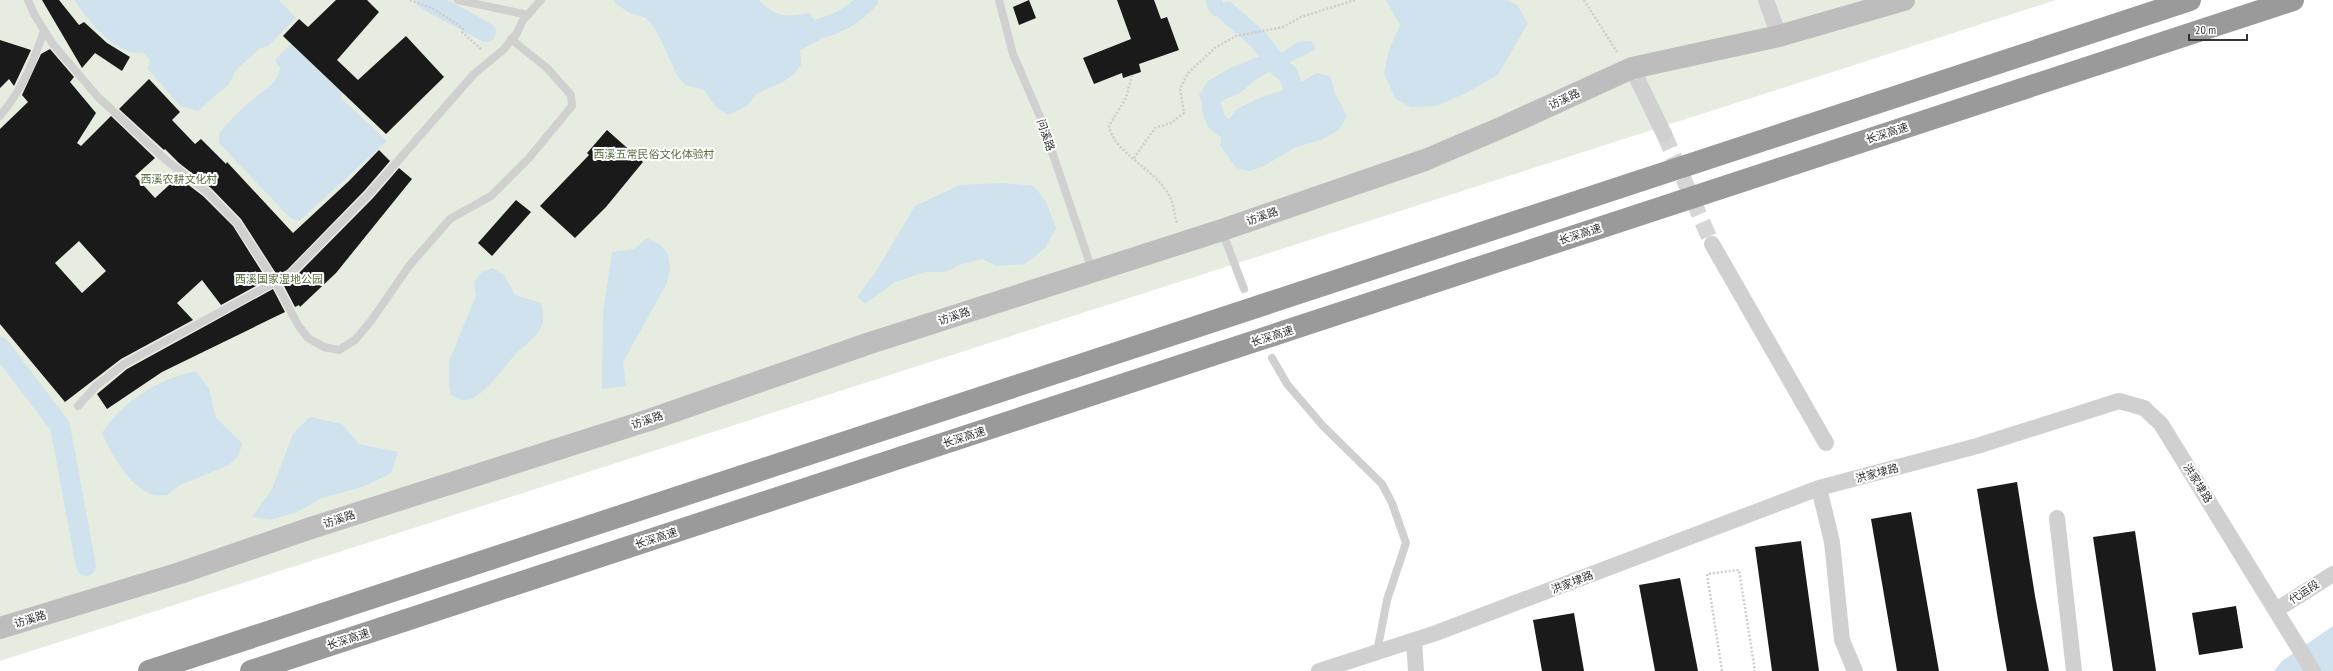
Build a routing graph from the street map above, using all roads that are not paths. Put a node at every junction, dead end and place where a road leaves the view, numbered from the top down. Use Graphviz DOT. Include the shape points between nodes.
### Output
graph roads {
  1 [pos="28,0"];
  2 [pos="458,0"];
  3 [pos="541,0"];
  4 [pos="999,0"];
  5 [pos="1766,0"];
  6 [pos="1904,0"];
  7 [pos="2190,0"];
  8 [pos="2293,0"];
  9 [pos="528,15"];
  10 [pos="44,31"];
  11 [pos="1779,36"];
  12 [pos="511,39"];
  13 [pos="1630,69"];
  14 [pos="0,116"];
  15 [pos="1664,134"];
  16 [pos="1222,230"];
  17 [pos="1712,244"];
  18 [pos="1092,270"];
  19 [pos="276,283"];
  20 [pos="1244,290"];
  21 [pos="1272,358"];
  22 [pos="78,406"];
  23 [pos="1826,443"];
  24 [pos="1819,488"];
  25 [pos="2057,518"];
  26 [pos="2333,574"];
  27 [pos="2276,610"];
  28 [pos="0,628"];
  29 [pos="1414,641"];
  30 [pos="1376,653"];
  31 [pos="149,671"];
  32 [pos="251,671"];
  33 [pos="1319,671"];
  34 [pos="1416,671"];
  35 [pos="1855,671"];
  36 [pos="2074,671"];
  37 [pos="2313,671"];
  1 -- 10 [label="lane"];
  2 -- 9 [label="lane"];
  3 -- 9 [label="lane"];
  4 -- 18 [label="lane, 问溪路" via="1013,54 1041,120"];
  5 -- 11 [label="street"];
  6 -- 11 [label="street, 访溪路"];
  7 -- 31 [label="highway"];
  8 -- 32 [label="highway, 长深高速"];
  9 -- 12 [label="lane"];
  10 -- 14 [label="lane" via="33,62 17,94"];
  10 -- 19 [label="lane" via="98,97 166,160 208,192 237,223"];
  11 -- 13 [label="street, 访溪路"];
  12 -- 19 [label="lane" via="473,75 369,194 317,249 290,274"];
  12 -- 19 [label="lane" via="547,68 571,95 572,106 528,158 490,196 450,220 409,266 355,340 339,350 324,347 308,338 298,325"];
  13 -- 15 [label="street"];
  13 -- 16 [label="street, 访溪路" via="1425,160"];
  16 -- 18 [label="street, 访溪路"];
  16 -- 20 [label="lane"];
  17 -- 23 [label="street"];
  18 -- 28 [label="street, 访溪路" via="867,344 649,420 326,523 180,573"];
  19 -- 22 [label="lane" via="181,331 124,364 96,386"];
  21 -- 30 [label="lane" via="1286,384 1323,426 1382,484 1392,503 1406,543 1387,600"];
  24 -- 27 [label="street, 洪家埭路" via="1977,446 2119,401 2144,408 2161,424"];
  24 -- 29 [label="street, 洪家埭路"];
  24 -- 35 [label="street" via="1832,542 1842,640"];
  25 -- 36 [label="street"];
  26 -- 27 [label="street, 代运段"];
  27 -- 37 [label="street, 洪家埭路"];
  29 -- 30 [label="street, 洪家埭路"];
  29 -- 34 [label="street"];
  30 -- 33 [label="street, 洪家埭路"];
}
